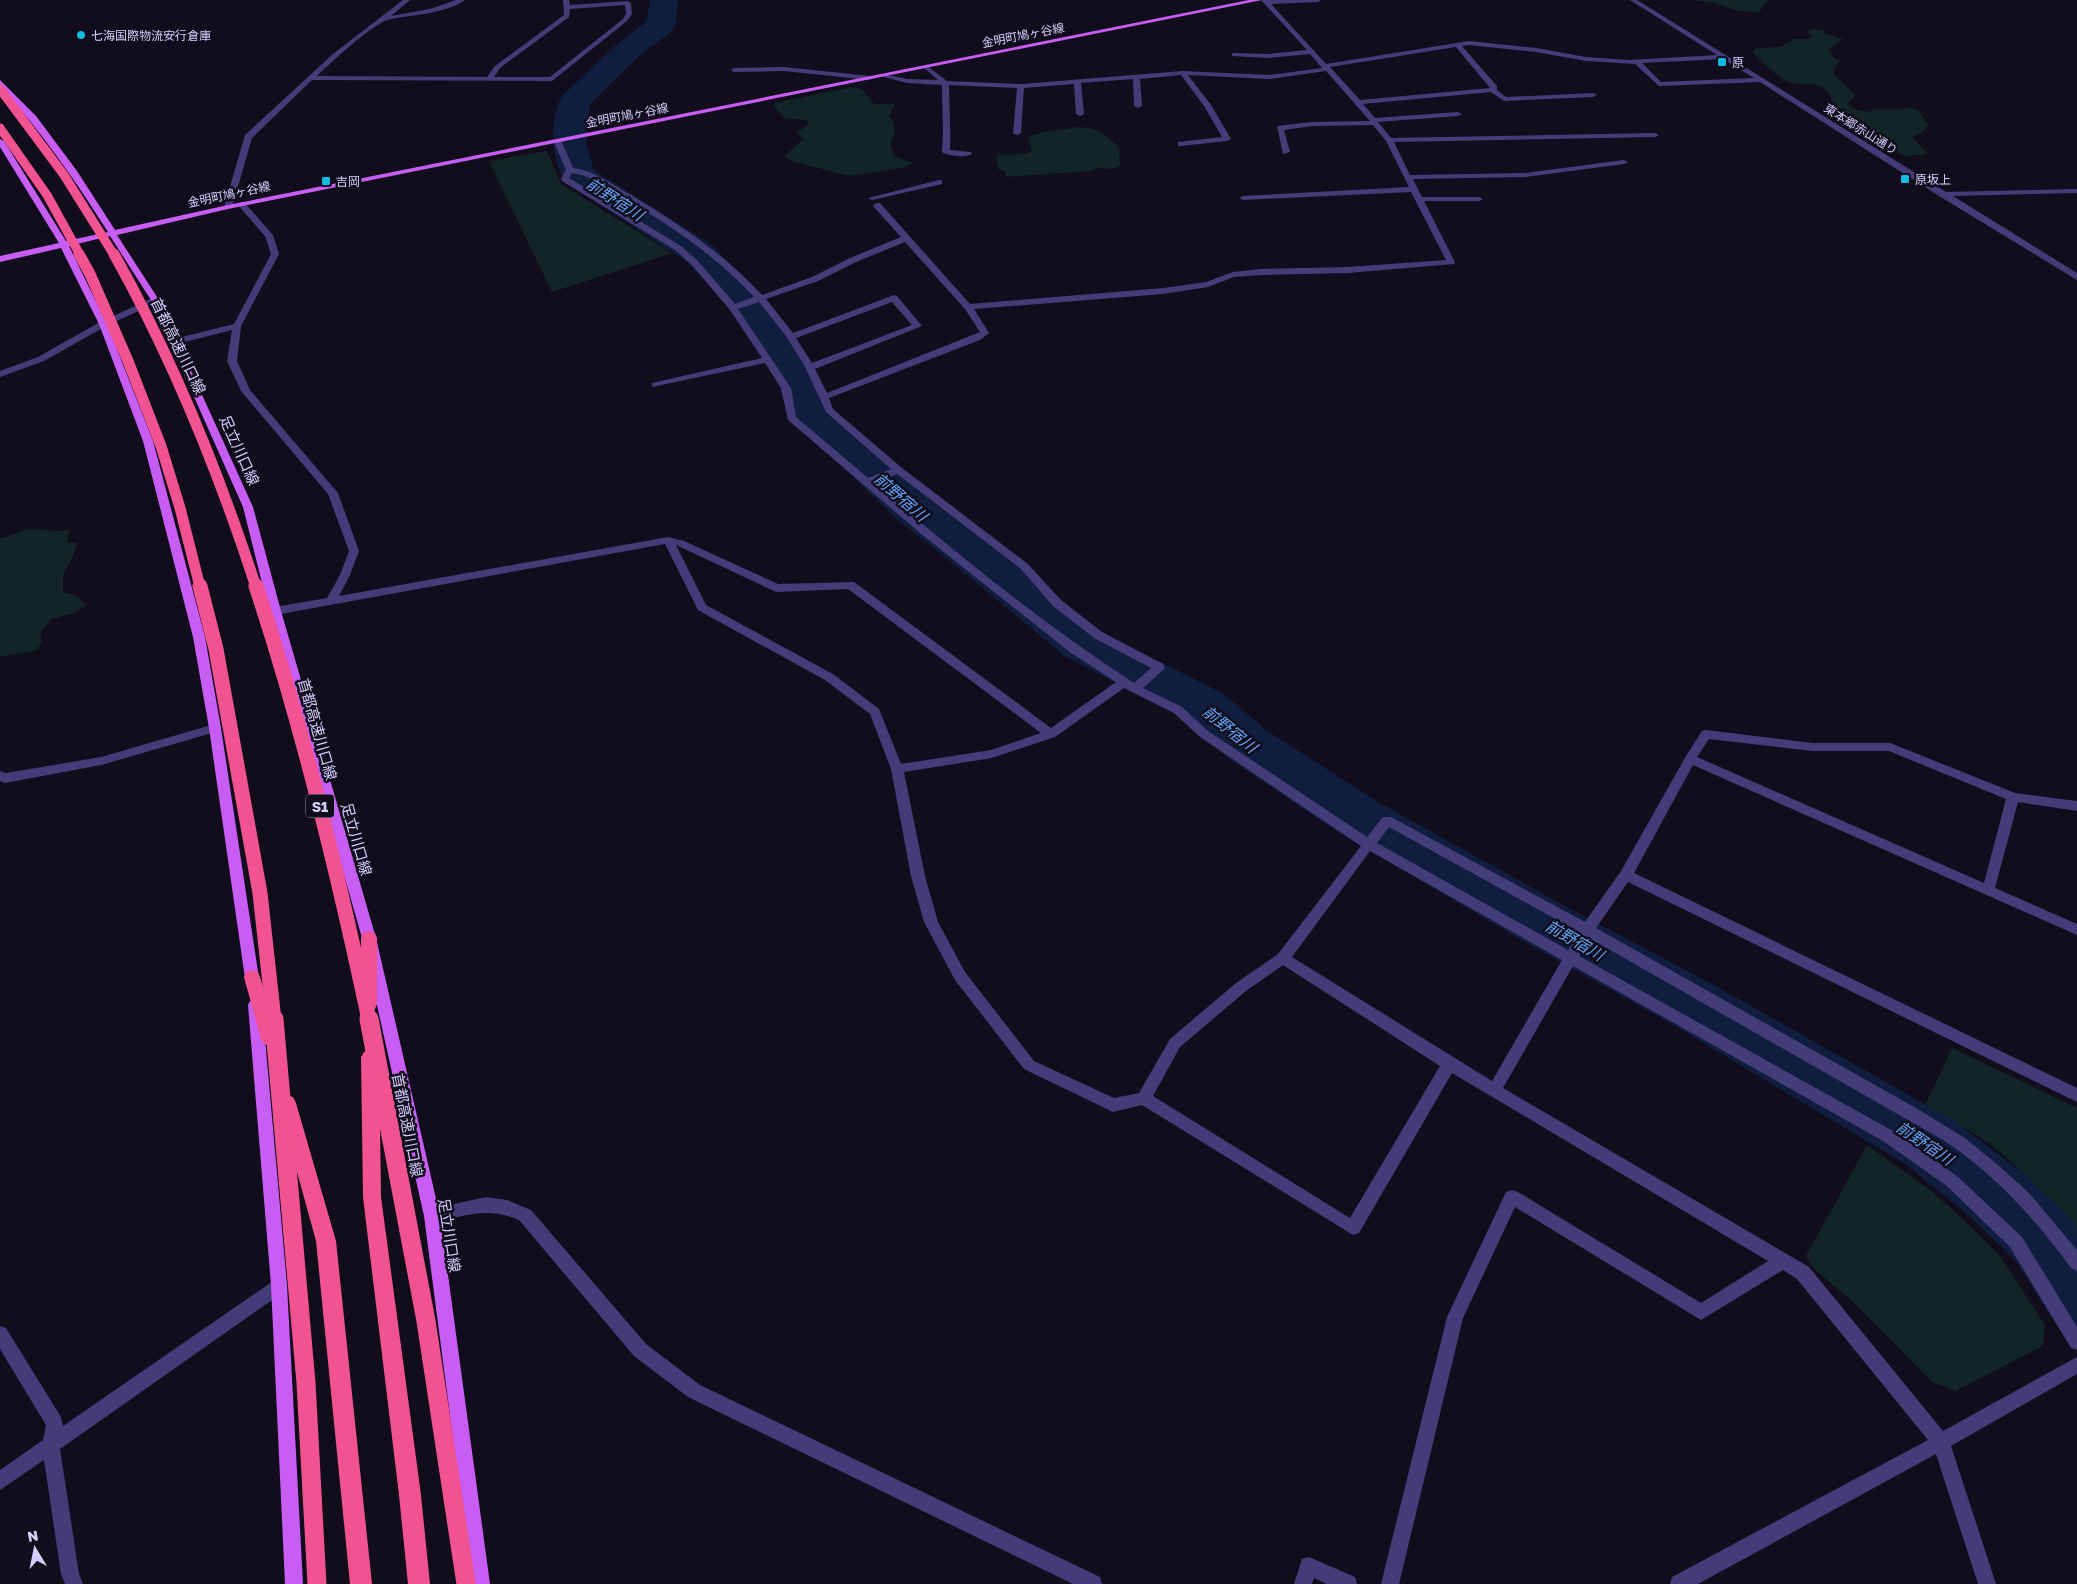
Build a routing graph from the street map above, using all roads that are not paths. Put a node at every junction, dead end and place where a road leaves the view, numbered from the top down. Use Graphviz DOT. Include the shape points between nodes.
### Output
graph roads {
  1 [pos="407,0"];
  2 [pos="462,0"];
  3 [pos="1318,0"];
  4 [pos="1633,0"];
  5 [pos="1263,1"];
  6 [pos="566,3"];
  7 [pos="379,20"];
  8 [pos="1457,44"];
  9 [pos="1312,52"];
  10 [pos="1234,55"];
  11 [pos="1725,57"];
  12 [pos="1637,62"];
  13 [pos="926,67"];
  14 [pos="1326,68"];
  15 [pos="734,70"];
  16 [pos="1184,73"];
  17 [pos="882,76"];
  18 [pos="1136,77"];
  19 [pos="312,78"];
  20 [pos="870,78"];
  21 [pos="489,79"];
  22 [pos="1762,80"];
  23 [pos="0,82"];
  24 [pos="1077,82"];
  25 [pos="946,83"];
  26 [pos="1021,86"];
  27 [pos="0,89"];
  28 [pos="1493,90"];
  29 [pos="1593,95"];
  30 [pos="1358,102"];
  31 [pos="1138,106"];
  32 [pos="1080,114"];
  33 [pos="1458,114"];
  34 [pos="1374,122"];
  35 [pos="0,128"];
  36 [pos="1017,133"];
  37 [pos="1655,136"];
  38 [pos="1389,140"];
  39 [pos="0,141"];
  40 [pos="558,141"];
  41 [pos="1181,144"];
  42 [pos="1286,152"];
  43 [pos="968,154"];
  44 [pos="1624,162"];
  45 [pos="570,170"];
  46 [pos="1409,177"];
  47 [pos="939,182"];
  48 [pos="1415,189"];
  49 [pos="2077,191"];
  50 [pos="1942,194"];
  51 [pos="1242,198"];
  52 [pos="1420,199"];
  53 [pos="1479,199"];
  54 [pos="241,204"];
  55 [pos="228,207"];
  56 [pos="112,232"];
  57 [pos="907,238"];
  58 [pos="63,243"];
  59 [pos="0,259"];
  60 [pos="2077,277"];
  61 [pos="763,299"];
  62 [pos="155,300"];
  63 [pos="968,307"];
  64 [pos="733,308"];
  65 [pos="103,324"];
  66 [pos="237,326"];
  67 [pos="791,337"];
  68 [pos="173,342"];
  69 [pos="767,360"];
  70 [pos="811,367"];
  71 [pos="0,374"];
  72 [pos="655,385"];
  73 [pos="824,397"];
  74 [pos="898,470"];
  75 [pos="866,483"];
  76 [pos="668,540"];
  77 [pos="331,601"];
  78 [pos="275,611"];
  79 [pos="1124,682"];
  80 [pos="1135,689"];
  81 [pos="215,728"];
  82 [pos="1051,734"];
  83 [pos="1690,759"];
  84 [pos="897,769"];
  85 [pos="0,776"];
  86 [pos="2013,797"];
  87 [pos="2077,806"];
  88 [pos="1368,844"];
  89 [pos="1626,875"];
  90 [pos="1988,891"];
  91 [pos="1587,930"];
  92 [pos="2077,930"];
  93 [pos="369,938"];
  94 [pos="1283,958"];
  95 [pos="1571,958"];
  96 [pos="252,977"];
  97 [pos="1449,1064"];
  98 [pos="1494,1091"];
  99 [pos="2077,1095"];
  100 [pos="1144,1098"];
  101 [pos="432,1216"];
  102 [pos="1782,1261"];
  103 [pos="2077,1263"];
  104 [pos="279,1285"];
  105 [pos="0,1334"];
  106 [pos="2077,1342"];
  107 [pos="2077,1364"];
  108 [pos="1941,1442"];
  109 [pos="51,1445"];
  110 [pos="0,1481"];
  111 [pos="74,1584"];
  112 [pos="294,1584"];
  113 [pos="317,1584"];
  114 [pos="360,1584"];
  115 [pos="420,1584"];
  116 [pos="466,1584"];
  117 [pos="481,1584"];
  118 [pos="1093,1584"];
  119 [pos="1303,1584"];
  120 [pos="1348,1584"];
  121 [pos="1390,1584"];
  122 [pos="1679,1584"];
  123 [pos="1987,1584"];
  1 -- 7 [label="street"];
  2 -- 7 [label="street" via="431,11"];
  3 -- 5 [label="street"];
  4 -- 11 [label="street, 東本郷赤山通り"];
  5 -- 9 [label="street"];
  5 -- 13 [label="main road, 金明町鳩ヶ谷線"];
  6 -- 21 [label="street" via="567,16 497,67"];
  6 -- 21 [label="street" via="628,2 629,14 552,80"];
  7 -- 19 [label="street"];
  8 -- 12 [label="street"];
  8 -- 14 [label="street"];
  8 -- 28 [label="street"];
  9 -- 10 [label="street"];
  9 -- 14 [label="street"];
  11 -- 12 [label="street"];
  11 -- 22 [label="street, 東本郷赤山通り"];
  12 -- 22 [label="street" via="1659,84"];
  13 -- 17 [label="main road, 金明町鳩ヶ谷線"];
  13 -- 25 [label="street"];
  14 -- 16 [label="street" via="1270,77"];
  14 -- 30 [label="street"];
  15 -- 20 [label="street" via="784,68"];
  16 -- 18 [label="street"];
  16 -- 41 [label="street" via="1227,139"];
  17 -- 20 [label="main road, 金明町鳩ヶ谷線"];
  17 -- 25 [label="street"];
  18 -- 24 [label="street"];
  18 -- 31 [label="street"];
  19 -- 21 [label="street"];
  19 -- 55 [label="street" via="248,137"];
  20 -- 40 [label="main road, 金明町鳩ヶ谷線"];
  22 -- 50 [label="street, 東本郷赤山通り"];
  23 -- 56 [label="main road, 足立川口線" via="33,118"];
  24 -- 26 [label="street"];
  24 -- 32 [label="street"];
  25 -- 26 [label="street"];
  25 -- 43 [label="street" via="946,152"];
  26 -- 36 [label="street"];
  27 -- 116 [label="highway, 首都高速川口線 / S1, bridge" via="51,158 119,264 165,355 229,507 300,723 355,948 401,1178"];
  28 -- 29 [label="street" via="1504,100"];
  28 -- 30 [label="street"];
  30 -- 34 [label="street"];
  33 -- 34 [label="street"];
  34 -- 38 [label="street"];
  34 -- 42 [label="street" via="1280,128"];
  35 -- 113 [label="highway, bridge" via="47,196 90,274 128,360 180,508 216,649 260,893 271,984 306,1383"];
  37 -- 38 [label="street"];
  38 -- 46 [label="street"];
  39 -- 58 [label="main road"];
  40 -- 45 [label="street"];
  40 -- 54 [label="main road, 金明町鳩ヶ谷線"];
  44 -- 46 [label="street" via="1525,175"];
  45 -- 61 [label="street" via="591,174 676,225 724,262"];
  45 -- 64 [label="street" via="565,179 678,248 696,263"];
  46 -- 48 [label="street"];
  47 -- 57 [label="street" via="875,201"];
  48 -- 51 [label="street"];
  48 -- 52 [label="street"];
  49 -- 50 [label="street"];
  50 -- 60 [label="street, 東本郷赤山通り"];
  52 -- 53 [label="street"];
  52 -- 63 [label="street" via="1452,262 1348,270 1261,272 1163,291"];
  54 -- 55 [label="main road, 金明町鳩ヶ谷線"];
  54 -- 66 [label="street" via="269,235 275,254"];
  55 -- 56 [label="main road, 金明町鳩ヶ谷線"];
  56 -- 58 [label="main road, 金明町鳩ヶ谷線"];
  56 -- 62 [label="main road, 足立川口線"];
  57 -- 61 [label="street" via="815,280"];
  57 -- 63 [label="street"];
  58 -- 59 [label="main road, 金明町鳩ヶ谷線"];
  58 -- 65 [label="main road"];
  61 -- 64 [label="street"];
  61 -- 67 [label="street"];
  62 -- 65 [label="street"];
  62 -- 68 [label="main road, 足立川口線"];
  63 -- 73 [label="street" via="985,333"];
  64 -- 69 [label="street"];
  65 -- 71 [label="street" via="41,359"];
  65 -- 81 [label="main road" via="148,441 199,637"];
  66 -- 68 [label="street"];
  66 -- 77 [label="street" via="232,361 246,391 333,493 354,552"];
  67 -- 70 [label="street"];
  67 -- 70 [label="street" via="894,298 918,326"];
  68 -- 78 [label="main road, 足立川口線" via="248,507"];
  69 -- 72 [label="street"];
  69 -- 75 [label="street" via="786,388 791,418"];
  70 -- 73 [label="street"];
  73 -- 74 [label="street" via="829,410"];
  74 -- 75 [label="street"];
  74 -- 80 [label="street" via="1024,566 1057,603 1091,629 1159,667"];
  75 -- 79 [label="street" via="1075,650"];
  76 -- 77 [label="street"];
  76 -- 82 [label="street" via="776,588 850,585"];
  76 -- 84 [label="street" via="702,607 828,677 875,712"];
  77 -- 78 [label="street"];
  78 -- 93 [label="main road, 足立川口線"];
  79 -- 80 [label="street"];
  79 -- 82 [label="street"];
  80 -- 88 [label="street" via="1178,710 1204,734"];
  81 -- 85 [label="street" via="101,761 5,778"];
  81 -- 96 [label="main road"];
  82 -- 84 [label="street" via="992,754"];
  83 -- 86 [label="street" via="1706,734 1812,747 1890,748"];
  83 -- 89 [label="street"];
  83 -- 90 [label="street"];
  84 -- 100 [label="street" via="918,876 931,922 960,976 1029,1065 1113,1105"];
  86 -- 87 [label="street"];
  86 -- 90 [label="street"];
  88 -- 91 [label="street" via="1387,820"];
  88 -- 94 [label="street"];
  88 -- 95 [label="street"];
  89 -- 91 [label="street"];
  89 -- 99 [label="street"];
  90 -- 92 [label="street"];
  91 -- 95 [label="street"];
  91 -- 103 [label="street" via="1959,1142 2009,1183 2054,1231"];
  93 -- 101 [label="main road, 足立川口線"];
  93 -- 115 [label="highway" via="372,1198"];
  94 -- 97 [label="street"];
  94 -- 100 [label="street" via="1240,987 1175,1043"];
  95 -- 98 [label="street"];
  95 -- 106 [label="street" via="1888,1136 1952,1181 2016,1242"];
  96 -- 104 [label="main road"];
  96 -- 114 [label="highway" via="326,1241"];
  97 -- 98 [label="street"];
  97 -- 100 [label="street" via="1353,1228"];
  98 -- 102 [label="street"];
  101 -- 117 [label="main road, 足立川口線"];
  101 -- 118 [label="street" via="486,1204 507,1207 525,1215 640,1350 694,1391"];
  102 -- 108 [label="street" via="1803,1273"];
  102 -- 121 [label="street" via="1701,1312 1512,1196 1455,1317"];
  104 -- 109 [label="street"];
  104 -- 112 [label="main road"];
  105 -- 109 [label="street" via="55,1423"];
  107 -- 108 [label="street"];
  108 -- 122 [label="street"];
  108 -- 123 [label="street"];
  109 -- 110 [label="street"];
  109 -- 111 [label="street"];
  119 -- 120 [label="street" via="1309,1566"];
}
